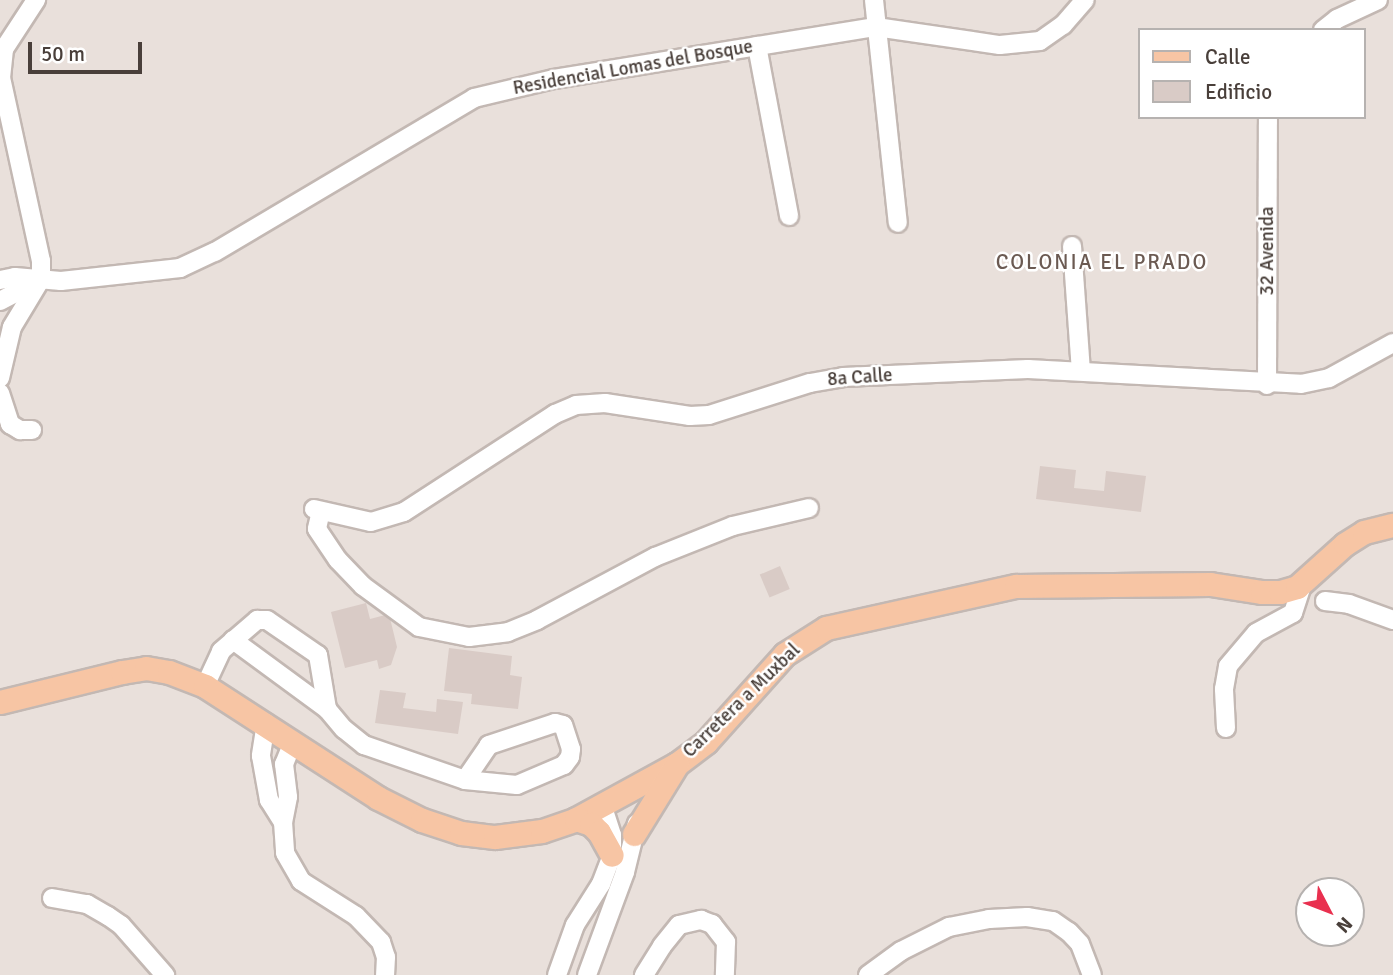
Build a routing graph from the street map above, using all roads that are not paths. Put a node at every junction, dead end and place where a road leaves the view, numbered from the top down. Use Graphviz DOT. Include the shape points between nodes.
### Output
graph roads {
  1 [pos="36,0"];
  2 [pos="874,0"];
  3 [pos="1085,0"];
  4 [pos="1378,0"];
  5 [pos="876,27"];
  6 [pos="1326,28"];
  7 [pos="757,46"];
  8 [pos="1268,119"];
  9 [pos="789,216"];
  10 [pos="898,223"];
  11 [pos="1072,246"];
  12 [pos="41,279"];
  13 [pos="0,280"];
  14 [pos="0,301"];
  15 [pos="1393,343"];
  16 [pos="1081,371"];
  17 [pos="0,378"];
  18 [pos="1266,385"];
  19 [pos="0,393"];
  20 [pos="32,430"];
  21 [pos="808,508"];
  22 [pos="1393,525"];
  23 [pos="1303,583"];
  24 [pos="1325,601"];
  25 [pos="1393,620"];
  26 [pos="233,640"];
  27 [pos="205,686"];
  28 [pos="0,702"];
  29 [pos="327,709"];
  30 [pos="266,723"];
  31 [pos="1226,728"];
  32 [pos="293,742"];
  33 [pos="677,764"];
  34 [pos="648,779"];
  35 [pos="465,780"];
  36 [pos="602,805"];
  37 [pos="576,819"];
  38 [pos="283,822"];
  39 [pos="634,834"];
  40 [pos="612,855"];
  41 [pos="52,898"];
  42 [pos="572,932"];
  43 [pos="598,940"];
  44 [pos="165,975"];
  45 [pos="385,975"];
  46 [pos="557,975"];
  47 [pos="587,975"];
  48 [pos="644,975"];
  49 [pos="725,975"];
  50 [pos="868,975"];
  51 [pos="1092,975"];
  1 -- 12 [label="street" via="7,43 1,78 41,261"];
  2 -- 5 [label="street"];
  3 -- 5 [label="street, Residencial Lomas del Bosque" via="1063,25 1040,41 1000,45"];
  4 -- 6 [label="street"];
  5 -- 7 [label="street, Residencial Lomas del Bosque"];
  5 -- 10 [label="street"];
  7 -- 9 [label="street"];
  7 -- 12 [label="street, Residencial Lomas del Bosque" via="554,79 474,98 215,252 180,268 61,281"];
  8 -- 18 [label="street, 32 Avenida"];
  11 -- 16 [label="street"];
  12 -- 13 [label="street, Residencial Lomas del Bosque"];
  12 -- 14 [label="street"];
  12 -- 17 [label="street" via="12,327"];
  15 -- 18 [label="street, 8a Calle" via="1329,379"];
  16 -- 18 [label="street, 8a Calle"];
  16 -- 21 [label="street, 8a Calle" via="843,377 709,415 605,403 576,405 404,512 370,522 318,510 317,529 363,586 419,627 469,637 508,632 537,621 655,557 733,526"];
  19 -- 20 [label="street" via="10,424"];
  22 -- 23 [label="main road, Carretera a Muxbal" via="1364,532 1345,544"];
  23 -- 31 [label="street" via="1293,613 1256,633 1228,666"];
  23 -- 33 [label="main road, Carretera a Muxbal" via="1280,592 1210,584 1016,586 826,628 785,654 706,742"];
  24 -- 25 [label="street" via="1349,604"];
  26 -- 27 [label="street" via="221,651"];
  26 -- 29 [label="street"];
  26 -- 29 [label="street" via="257,620 267,620 314,653"];
  27 -- 28 [label="main road, Carretera a Muxbal" via="146,668"];
  27 -- 30 [label="main road, Carretera a Muxbal"];
  29 -- 35 [label="street" via="364,745"];
  30 -- 32 [label="main road, Carretera a Muxbal"];
  30 -- 38 [label="street" via="261,756 269,800"];
  32 -- 37 [label="main road, Carretera a Muxbal" via="378,798 461,833 495,837 542,831"];
  32 -- 38 [label="street" via="284,764 288,797"];
  33 -- 34 [label="main road, Carretera a Muxbal"];
  33 -- 39 [label="main road"];
  34 -- 36 [label="main road, Carretera a Muxbal"];
  34 -- 39 [label="street"];
  35 -- 35 [label="street" via="517,785 564,765 571,749 562,725 555,723 489,745"];
  36 -- 37 [label="main road, Carretera a Muxbal"];
  36 -- 40 [label="street" via="612,835"];
  37 -- 40 [label="main road" via="599,832"];
  38 -- 45 [label="street" via="285,853 292,870 371,930 386,957"];
  39 -- 43 [label="street" via="625,872"];
  40 -- 42 [label="street" via="601,884"];
  41 -- 44 [label="street" via="87,904 108,916"];
  42 -- 43 [label="street"];
  42 -- 46 [label="street"];
  43 -- 47 [label="street"];
  48 -- 49 [label="street" via="680,925 701,920 720,931 726,942"];
  50 -- 51 [label="street" via="901,951 949,927 1027,917 1053,921 1069,932 1080,944"];
}
